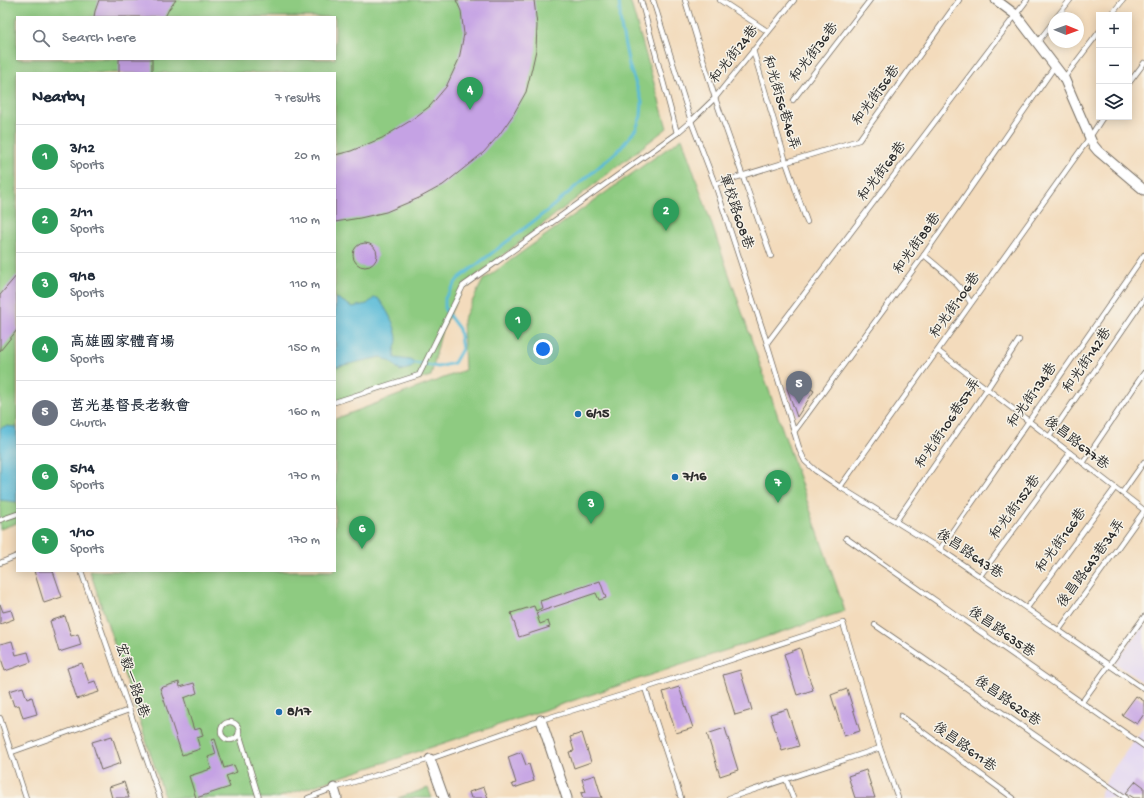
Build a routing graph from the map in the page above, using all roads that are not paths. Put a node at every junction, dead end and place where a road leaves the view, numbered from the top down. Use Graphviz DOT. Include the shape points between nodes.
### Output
graph roads {
  1 [pos="641,0"];
  2 [pos="653,0"];
  3 [pos="685,0"];
  4 [pos="720,0"];
  5 [pos="794,0"];
  6 [pos="870,0"];
  7 [pos="959,0"];
  8 [pos="996,0"];
  9 [pos="1027,0"];
  10 [pos="1070,0"];
  11 [pos="1123,0"];
  12 [pos="1061,12"];
  13 [pos="1114,12"];
  14 [pos="1016,15"];
  15 [pos="1048,29"];
  16 [pos="768,32"];
  17 [pos="1096,36"];
  18 [pos="1038,43"];
  19 [pos="753,50"];
  20 [pos="1144,63"];
  21 [pos="1055,66"];
  22 [pos="1064,78"];
  23 [pos="1132,79"];
  24 [pos="715,98"];
  25 [pos="793,100"];
  26 [pos="1101,120"];
  27 [pos="692,121"];
  28 [pos="677,133"];
  29 [pos="1090,137"];
  30 [pos="786,162"];
  31 [pos="741,176"];
  32 [pos="714,184"];
  33 [pos="1144,190"];
  34 [pos="807,222"];
  35 [pos="924,255"];
  36 [pos="1144,255"];
  37 [pos="771,256"];
  38 [pos="1144,299"];
  39 [pos="971,303"];
  40 [pos="1019,340"];
  41 [pos="767,343"];
  42 [pos="938,351"];
  43 [pos="1144,372"];
  44 [pos="987,389"];
  45 [pos="336,402"];
  46 [pos="1029,421"];
  47 [pos="794,432"];
  48 [pos="1049,437"];
  49 [pos="1070,453"];
  50 [pos="1144,462"];
  51 [pos="1083,463"];
  52 [pos="840,487"];
  53 [pos="1115,488"];
  54 [pos="1122,493"];
  55 [pos="1144,511"];
  56 [pos="16,514"];
  57 [pos="0,520"];
  58 [pos="896,521"];
  59 [pos="846,538"];
  60 [pos="940,549"];
  61 [pos="16,556"];
  62 [pos="0,563"];
  63 [pos="81,572"];
  64 [pos="980,576"];
  65 [pos="1027,608"];
  66 [pos="1144,617"];
  67 [pos="876,625"];
  68 [pos="1059,630"];
  69 [pos="1109,665"];
  70 [pos="645,688"];
  71 [pos="1144,688"];
  72 [pos="1082,702"];
  73 [pos="129,710"];
  74 [pos="901,716"];
  75 [pos="0,718"];
  76 [pos="541,720"];
  77 [pos="239,733"];
  78 [pos="1144,746"];
  79 [pos="880,748"];
  80 [pos="12,752"];
  81 [pos="430,759"];
  82 [pos="786,779"];
  83 [pos="334,788"];
  84 [pos="26,798"];
  85 [pos="160,798"];
  86 [pos="259,798"];
  87 [pos="308,798"];
  88 [pos="337,798"];
  89 [pos="444,798"];
  90 [pos="567,798"];
  91 [pos="681,798"];
  92 [pos="729,798"];
  93 [pos="793,798"];
  94 [pos="898,798"];
  95 [pos="1013,798"];
  96 [pos="1126,798"];
  1 -- 28 [label="lane"];
  2 -- 27 [label="lane, 軍校路608巷"];
  3 -- 24 [label="lane"];
  4 -- 16 [label="lane"];
  5 -- 16 [label="lane, 和光街24巷"];
  6 -- 25 [label="lane, 和光街36巷"];
  7 -- 30 [label="lane, 和光街56巷" via="859,140"];
  8 -- 14 [label="street"];
  9 -- 14 [label="lane, 和光街68巷"];
  10 -- 12 [label="lane"];
  11 -- 13 [label="lane"];
  14 -- 18 [label="street"];
  14 -- 41 [label="lane, 和光街68巷"];
  15 -- 18 [label="lane"];
  16 -- 19 [label="lane, 和光街24巷"];
  17 -- 22 [label="lane"];
  18 -- 21 [label="street"];
  19 -- 24 [label="lane, 和光街24巷"];
  19 -- 30 [label="lane, 和光街56巷46弄"];
  20 -- 23 [label="lane"];
  21 -- 22 [label="street"];
  21 -- 35 [label="lane, 和光街88巷"];
  22 -- 29 [label="street"];
  24 -- 27 [label="lane, 和光街24巷"];
  24 -- 31 [label="lane"];
  26 -- 29 [label="lane, 和光街106巷"];
  27 -- 28 [label="lane, 和光街24巷"];
  27 -- 32 [label="lane, 軍校路608巷"];
  28 -- 45 [label="lane, 和光街24巷" via="463,286 419,375"];
  29 -- 33 [label="street" via="1098,151"];
  29 -- 39 [label="lane, 和光街106巷"];
  30 -- 31 [label="lane, 和光街56巷"];
  30 -- 34 [label="lane, 和光街56巷46弄"];
  31 -- 32 [label="lane, 和光街56巷"];
  31 -- 37 [label="lane"];
  32 -- 41 [label="lane, 軍校路608巷"];
  35 -- 39 [label="lane" via="960,287"];
  35 -- 47 [label="lane, 和光街88巷"];
  36 -- 46 [label="lane, 和光街134巷"];
  38 -- 48 [label="lane, 和光街142巷"];
  39 -- 42 [label="lane, 和光街106巷"];
  40 -- 44 [label="lane, 和光街106巷57弄"];
  41 -- 47 [label="lane, 軍校路608巷"];
  42 -- 44 [label="lane, 後昌路677巷"];
  42 -- 52 [label="lane, 和光街106巷"];
  43 -- 51 [label="lane"];
  44 -- 46 [label="lane, 後昌路677巷"];
  44 -- 58 [label="lane, 和光街106巷57弄"];
  46 -- 48 [label="lane, 後昌路677巷"];
  46 -- 60 [label="lane, 和光街134巷"];
  47 -- 52 [label="lane, 後昌路643巷" via="805,461"];
  48 -- 49 [label="lane, 後昌路677巷"];
  49 -- 51 [label="lane, 後昌路677巷"];
  49 -- 64 [label="lane, 和光街152巷"];
  50 -- 54 [label="lane"];
  51 -- 53 [label="lane, 後昌路677巷"];
  52 -- 58 [label="lane, 後昌路643巷"];
  53 -- 54 [label="lane, 後昌路677巷"];
  53 -- 65 [label="lane, 和光街166巷"];
  54 -- 55 [label="lane, 後昌路677巷"];
  55 -- 68 [label="lane, 後昌路643巷34弄"];
  56 -- 57 [label="lane"];
  58 -- 60 [label="lane, 後昌路643巷"];
  59 -- 72 [label="lane, 後昌路635巷"];
  60 -- 64 [label="lane, 後昌路643巷"];
  61 -- 62 [label="lane"];
  63 -- 73 [label="lane, 宏毅一路8巷"];
  64 -- 65 [label="lane, 後昌路643巷"];
  65 -- 68 [label="lane, 後昌路643巷"];
  66 -- 69 [label="lane"];
  67 -- 96 [label="lane, 後昌路625巷"];
  68 -- 69 [label="lane, 後昌路643巷"];
  69 -- 71 [label="lane, 後昌路643巷"];
  69 -- 72 [label="lane"];
  70 -- 76 [label="lane"];
  70 -- 79 [label="lane" via="843,623"];
  70 -- 91 [label="lane"];
  72 -- 78 [label="lane, 後昌路635巷"];
  73 -- 80 [label="lane"];
  73 -- 85 [label="lane, 宏毅一路8巷"];
  74 -- 95 [label="lane, 後昌路611巷"];
  75 -- 80 [label="lane"];
  76 -- 81 [label="lane"];
  76 -- 90 [label="street"];
  77 -- 77 [label="lane" via="237,725 232,722 223,724 220,729 221,736 229,741 235,739"];
  77 -- 86 [label="lane"];
  79 -- 82 [label="lane"];
  79 -- 94 [label="lane"];
  80 -- 84 [label="lane"];
  81 -- 83 [label="lane"];
  81 -- 89 [label="street"];
  82 -- 92 [label="lane"];
  82 -- 93 [label="lane"];
  83 -- 87 [label="lane"];
  83 -- 88 [label="street"];
}
